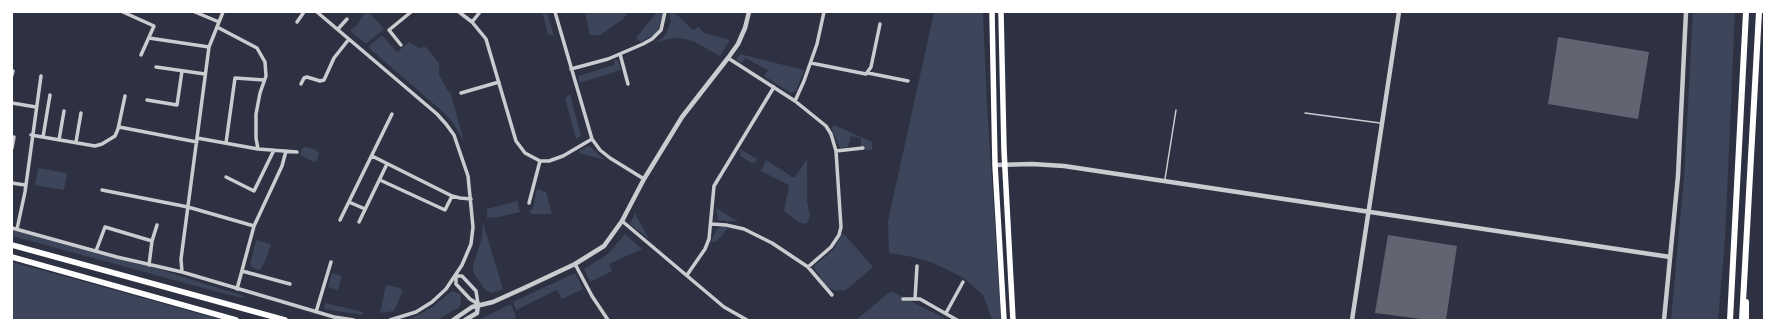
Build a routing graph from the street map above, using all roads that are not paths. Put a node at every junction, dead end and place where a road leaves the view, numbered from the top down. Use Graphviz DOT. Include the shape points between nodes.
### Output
graph roads {
  1 [pos="123,12"];
  2 [pos="195,12"];
  3 [pos="223,12"];
  4 [pos="304,12"];
  5 [pos="317,12"];
  6 [pos="411,12"];
  7 [pos="459,12"];
  8 [pos="480,12"];
  9 [pos="555,12"];
  10 [pos="665,12"];
  11 [pos="749,12"];
  12 [pos="824,12"];
  13 [pos="992,12"];
  14 [pos="1001,12"];
  15 [pos="1399,12"];
  16 [pos="1686,12"];
  17 [pos="1746,12"];
  18 [pos="1759,12"];
  19 [pos="130,13"];
  20 [pos="347,19"];
  21 [pos="219,22"];
  22 [pos="297,22"];
  23 [pos="472,22"];
  24 [pos="880,24"];
  25 [pos="217,27"];
  26 [pos="338,29"];
  27 [pos="149,38"];
  28 [pos="349,39"];
  29 [pos="401,45"];
  30 [pos="209,47"];
  31 [pos="620,54"];
  32 [pos="141,55"];
  33 [pos="728,58"];
  34 [pos="811,63"];
  35 [pos="156,67"];
  36 [pos="571,69"];
  37 [pos="182,71"];
  38 [pos="868,73"];
  39 [pos="205,74"];
  40 [pos="41,76"];
  41 [pos="264,80"];
  42 [pos="908,81"];
  43 [pos="499,82"];
  44 [pos="301,84"];
  45 [pos="628,84"];
  46 [pos="774,87"];
  47 [pos="461,93"];
  48 [pos="50,95"];
  49 [pos="125,96"];
  50 [pos="147,100"];
  51 [pos="795,102"];
  52 [pos="12,103"];
  53 [pos="36,107"];
  54 [pos="1176,110"];
  55 [pos="64,111"];
  56 [pos="81,113"];
  57 [pos="1305,113"];
  58 [pos="392,114"];
  59 [pos="1382,123"];
  60 [pos="119,127"];
  61 [pos="31,135"];
  62 [pos="14,137"];
  63 [pos="43,137"];
  64 [pos="592,139"];
  65 [pos="59,140"];
  66 [pos="197,140"];
  67 [pos="76,142"];
  68 [pos="226,144"];
  69 [pos="12,148"];
  70 [pos="863,148"];
  71 [pos="258,149"];
  72 [pos="274,150"];
  73 [pos="286,151"];
  74 [pos="836,151"];
  75 [pos="297,152"];
  76 [pos="372,156"];
  77 [pos="540,160"];
  78 [pos="387,164"];
  79 [pos="996,165"];
  80 [pos="1005,165"];
  81 [pos="226,177"];
  82 [pos="644,179"];
  83 [pos="380,180"];
  84 [pos="1165,181"];
  85 [pos="12,183"];
  86 [pos="25,185"];
  87 [pos="102,190"];
  88 [pos="452,196"];
  89 [pos="471,199"];
  90 [pos="349,202"];
  91 [pos="529,203"];
  92 [pos="188,207"];
  93 [pos="365,209"];
  94 [pos="1368,212"];
  95 [pos="1747,217"];
  96 [pos="340,220"];
  97 [pos="622,221"];
  98 [pos="359,222"];
  99 [pos="712,224"];
  100 [pos="157,225"];
  101 [pos="254,226"];
  102 [pos="12,228"];
  103 [pos="17,229"];
  104 [pos="152,241"];
  105 [pos="12,245"];
  106 [pos="96,251"];
  107 [pos="1670,257"];
  108 [pos="12,258"];
  109 [pos="1733,259"];
  110 [pos="331,262"];
  111 [pos="575,264"];
  112 [pos="149,265"];
  113 [pos="917,266"];
  114 [pos="808,267"];
  115 [pos="242,271"];
  116 [pos="182,272"];
  117 [pos="687,275"];
  118 [pos="456,276"];
  119 [pos="963,282"];
  120 [pos="290,284"];
  121 [pos="237,289"];
  122 [pos="832,295"];
  123 [pos="903,299"];
  124 [pos="916,299"];
  125 [pos="478,304"];
  126 [pos="316,312"];
  127 [pos="946,313"];
  128 [pos="236,320"];
  129 [pos="285,320"];
  130 [pos="354,320"];
  131 [pos="390,320"];
  132 [pos="453,320"];
  133 [pos="466,320"];
  134 [pos="608,320"];
  135 [pos="747,320"];
  136 [pos="957,320"];
  137 [pos="1004,320"];
  138 [pos="1013,320"];
  139 [pos="1352,320"];
  140 [pos="1664,320"];
  141 [pos="1726,320"];
  142 [pos="1730,320"];
  143 [pos="1742,320"];
  144 [pos="1746,320"];
  1 -- 19 [label="street"];
  2 -- 21 [label="street"];
  3 -- 21 [label="street"];
  4 -- 22 [label="street"];
  5 -- 26 [label="street"];
  6 -- 29 [label="street" via="389,30"];
  7 -- 23 [label="street"];
  8 -- 23 [label="street"];
  9 -- 36 [label="street"];
  10 -- 31 [label="street" via="663,24 656,35"];
  11 -- 33 [label="street" via="742,36"];
  12 -- 34 [label="street"];
  13 -- 79 [label="main road"];
  14 -- 80 [label="main road"];
  15 -- 59 [label="street"];
  16 -- 107 [label="street" via="1678,176"];
  17 -- 109 [label="highway"];
  18 -- 95 [label="highway"];
  19 -- 27 [label="street" via="154,26"];
  20 -- 26 [label="street"];
  21 -- 25 [label="street"];
  23 -- 43 [label="street" via="489,46"];
  24 -- 38 [label="street"];
  25 -- 30 [label="street"];
  25 -- 41 [label="street" via="257,48 265,62 267,73"];
  26 -- 28 [label="street"];
  27 -- 30 [label="street"];
  27 -- 32 [label="street"];
  28 -- 44 [label="street" via="334,58 322,82 307,77"];
  28 -- 89 [label="street" via="446,124 461,152"];
  30 -- 39 [label="street"];
  31 -- 36 [label="street"];
  31 -- 45 [label="street"];
  33 -- 46 [label="street"];
  33 -- 82 [label="street" via="682,117"];
  34 -- 38 [label="street" via="864,75"];
  34 -- 51 [label="street"];
  35 -- 37 [label="street"];
  36 -- 64 [label="street"];
  37 -- 39 [label="street"];
  37 -- 50 [label="street" via="177,105"];
  38 -- 42 [label="street"];
  39 -- 66 [label="street"];
  40 -- 53 [label="street"];
  41 -- 68 [label="street" via="235,78"];
  41 -- 71 [label="street" via="256,114"];
  43 -- 47 [label="street"];
  43 -- 77 [label="street" via="516,141 525,153"];
  46 -- 51 [label="street"];
  46 -- 99 [label="street" via="714,186"];
  48 -- 63 [label="street"];
  49 -- 60 [label="street"];
  51 -- 74 [label="street" via="826,126"];
  52 -- 53 [label="street"];
  53 -- 61 [label="street"];
  54 -- 84 [label="lane"];
  55 -- 65 [label="street"];
  56 -- 67 [label="street"];
  57 -- 59 [label="lane"];
  58 -- 76 [label="street"];
  59 -- 94 [label="street"];
  60 -- 66 [label="street"];
  60 -- 67 [label="street" via="115,136 102,144 95,146"];
  61 -- 63 [label="street"];
  61 -- 86 [label="street"];
  62 -- 69 [label="street"];
  63 -- 65 [label="street"];
  64 -- 77 [label="street" via="563,156 548,161"];
  64 -- 82 [label="street" via="610,158"];
  65 -- 67 [label="street"];
  66 -- 68 [label="street"];
  66 -- 92 [label="street"];
  68 -- 71 [label="street"];
  70 -- 74 [label="street"];
  71 -- 72 [label="street"];
  72 -- 73 [label="street"];
  72 -- 81 [label="street" via="254,191"];
  73 -- 75 [label="street"];
  73 -- 101 [label="street" via="282,166"];
  74 -- 114 [label="street" via="841,216 839,235 831,247"];
  76 -- 78 [label="street"];
  76 -- 90 [label="street"];
  77 -- 91 [label="street"];
  78 -- 83 [label="street"];
  78 -- 88 [label="street"];
  79 -- 80 [label="street"];
  79 -- 137 [label="main road"];
  80 -- 84 [label="street" via="1064,166"];
  80 -- 138 [label="main road"];
  82 -- 97 [label="street"];
  83 -- 88 [label="street" via="445,210"];
  83 -- 93 [label="street"];
  84 -- 94 [label="street"];
  85 -- 86 [label="street"];
  86 -- 103 [label="street"];
  87 -- 92 [label="street"];
  88 -- 89 [label="street"];
  89 -- 118 [label="street" via="472,236 466,258"];
  90 -- 93 [label="street"];
  90 -- 96 [label="street"];
  92 -- 101 [label="street"];
  92 -- 116 [label="street" via="181,259"];
  93 -- 98 [label="street"];
  94 -- 107 [label="street"];
  94 -- 139 [label="street"];
  95 -- 143 [label="highway"];
  95 -- 144 [label="highway"];
  97 -- 111 [label="street" via="604,246"];
  97 -- 117 [label="street"];
  99 -- 114 [label="street" via="744,229 772,243"];
  99 -- 117 [label="street" via="705,249"];
  100 -- 104 [label="street"];
  101 -- 115 [label="street"];
  102 -- 103 [label="street"];
  103 -- 106 [label="street"];
  104 -- 106 [label="street" via="105,227"];
  104 -- 112 [label="street"];
  105 -- 129 [label="main road"];
  106 -- 112 [label="street"];
  107 -- 140 [label="street"];
  108 -- 128 [label="main road"];
  109 -- 141 [label="highway"];
  109 -- 142 [label="highway"];
  110 -- 126 [label="street"];
  111 -- 125 [label="street" via="504,297"];
  111 -- 134 [label="street"];
  112 -- 116 [label="street"];
  113 -- 124 [label="street"];
  114 -- 122 [label="street"];
  115 -- 120 [label="street"];
  115 -- 121 [label="street"];
  116 -- 121 [label="street"];
  117 -- 135 [label="street" via="724,306"];
  118 -- 125 [label="street" via="456,284"];
  118 -- 125 [label="street" via="462,276 476,291"];
  118 -- 131 [label="street" via="432,302 411,314"];
  119 -- 127 [label="street"];
  121 -- 126 [label="street"];
  123 -- 124 [label="street"];
  124 -- 127 [label="street"];
  125 -- 132 [label="street"];
  125 -- 133 [label="street" via="477,313"];
  126 -- 130 [label="street"];
  127 -- 136 [label="street"];
}
